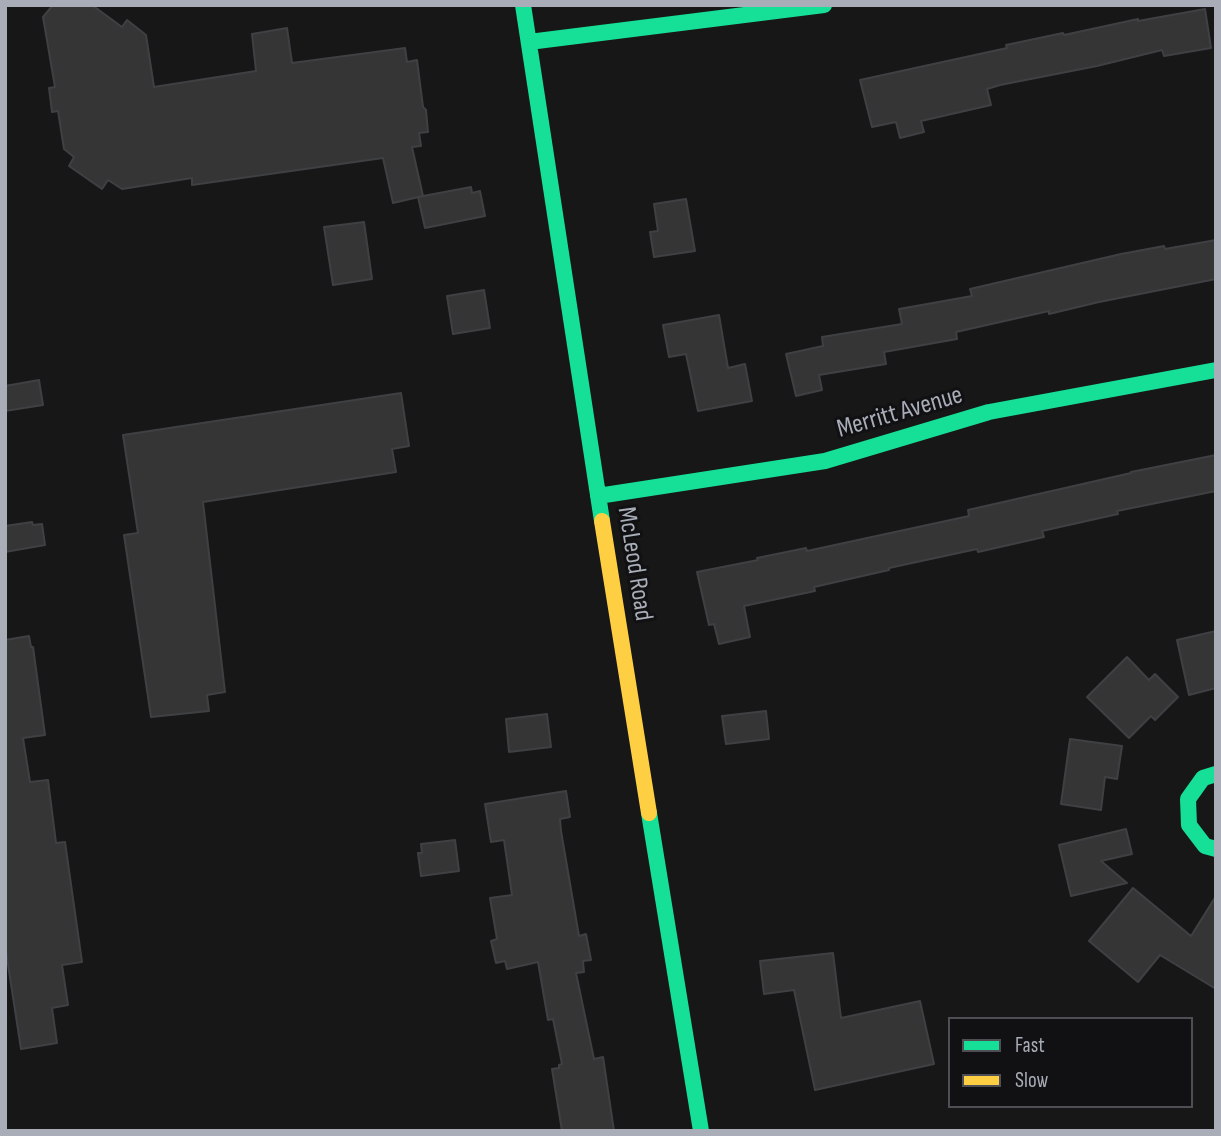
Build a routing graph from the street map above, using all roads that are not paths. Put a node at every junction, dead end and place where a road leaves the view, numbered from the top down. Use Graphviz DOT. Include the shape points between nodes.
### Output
graph roads {
  1 [pos="523,5"];
  2 [pos="824,5"];
  3 [pos="529,42"];
  4 [pos="1216,370"];
  5 [pos="598,496"];
  6 [pos="1216,774"];
  7 [pos="1216,849"];
  8 [pos="701,1131"];
  1 -- 3 [label="main road, McLeod Road"];
  2 -- 3 [label="main road"];
  3 -- 5 [label="main road, McLeod Road"];
  4 -- 5 [label="main road, Merritt Avenue" via="989,412 825,461"];
  5 -- 8 [label="main road, McLeod Road"];
  6 -- 7 [label="main road" via="1203,778 1188,799 1189,825 1205,846"];
}
